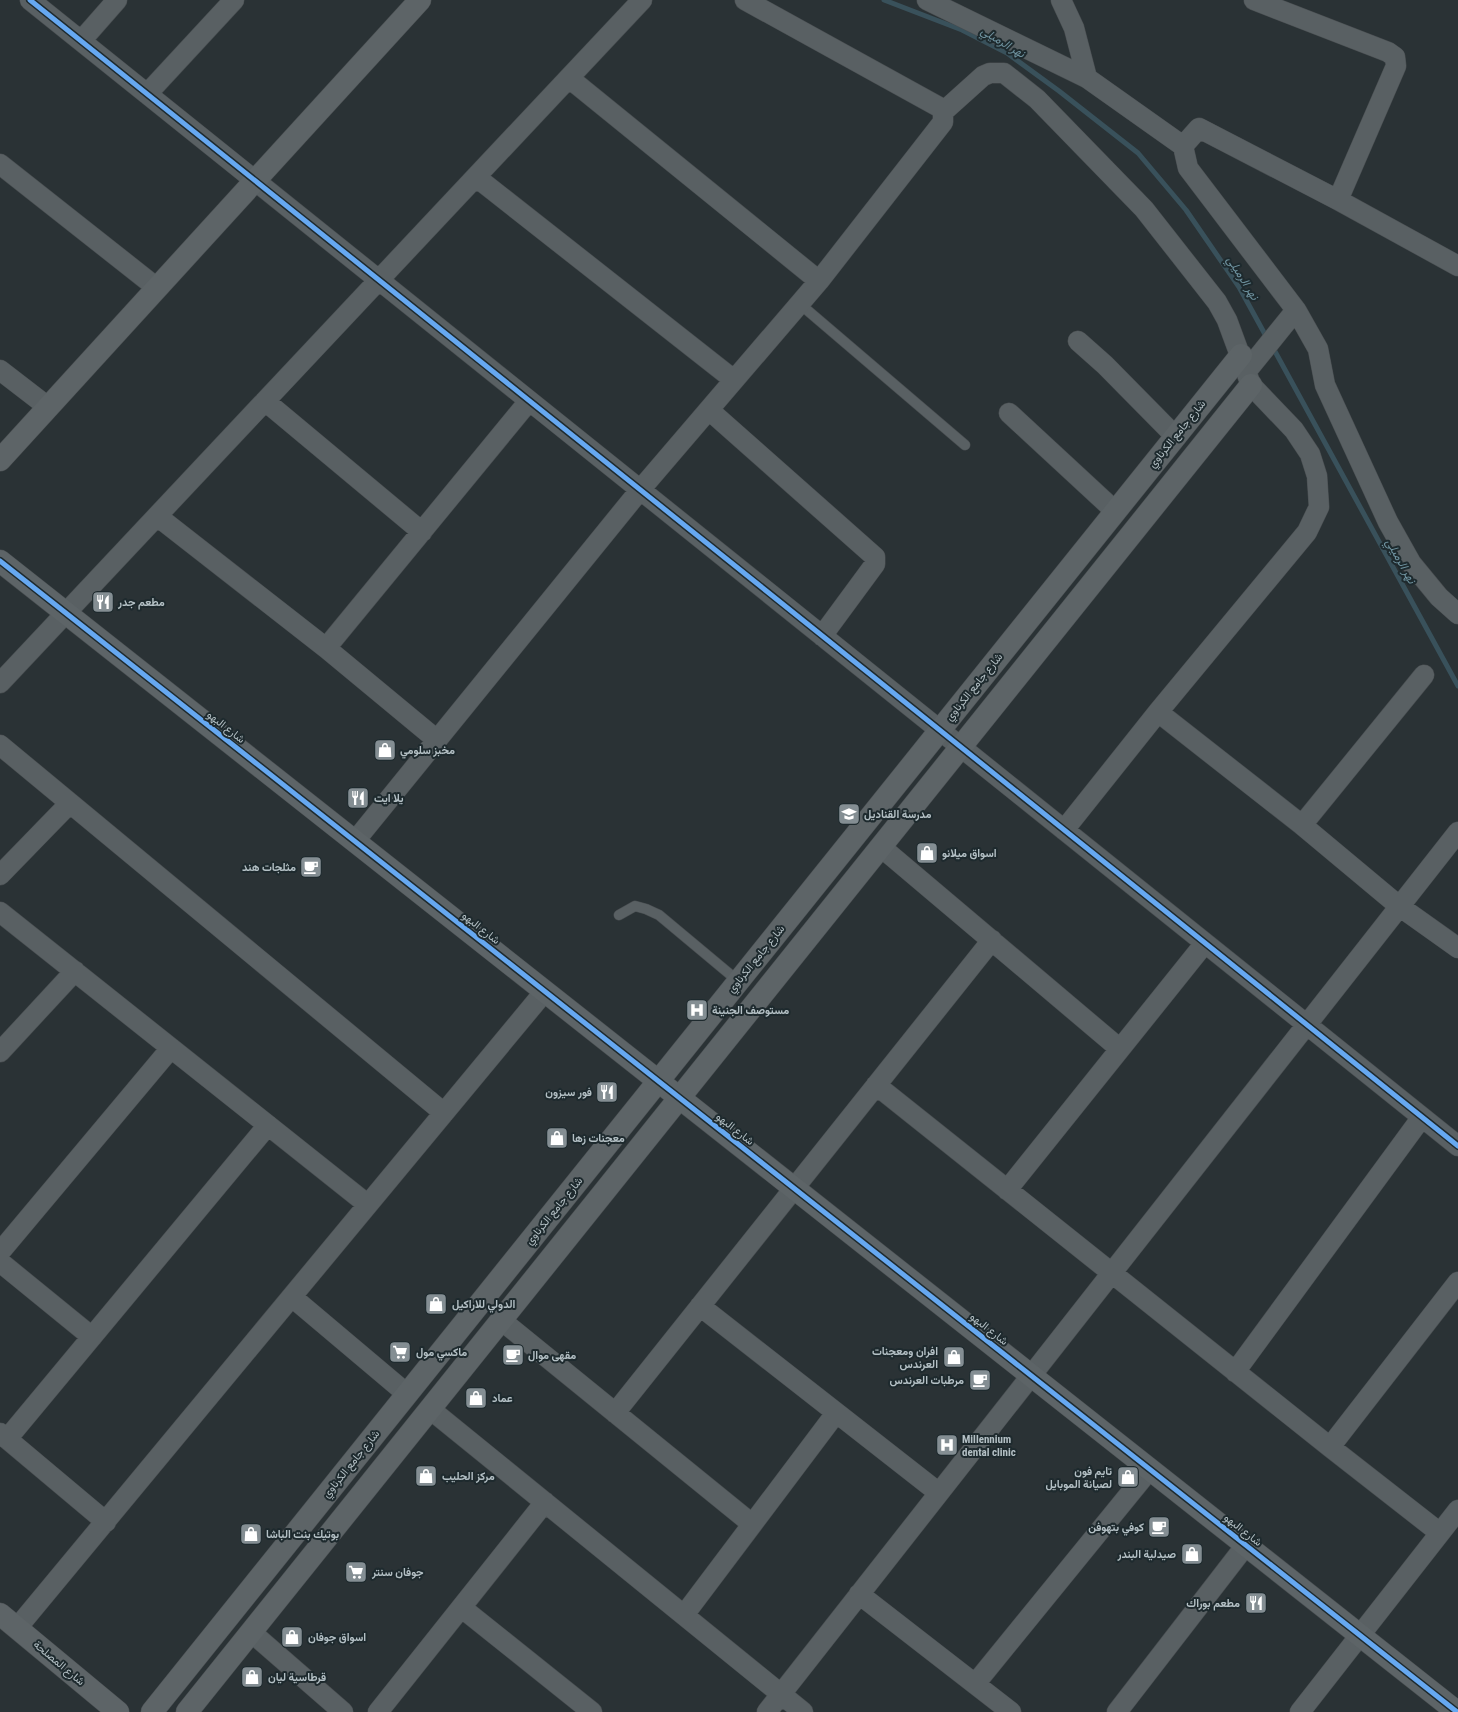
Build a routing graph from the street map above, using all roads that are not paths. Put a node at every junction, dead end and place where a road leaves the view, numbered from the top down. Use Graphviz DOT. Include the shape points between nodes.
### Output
graph roads {
  1 [pos="30,0"];
  2 [pos="117,0"];
  3 [pos="234,0"];
  4 [pos="420,0"];
  5 [pos="642,0"];
  6 [pos="745,0"];
  7 [pos="927,0"];
  8 [pos="1061,0"];
  9 [pos="1254,0"];
  10 [pos="81,41"];
  11 [pos="569,78"];
  12 [pos="1087,78"];
  13 [pos="147,94"];
  14 [pos="942,112"];
  15 [pos="1184,146"];
  16 [pos="0,164"];
  17 [pos="476,177"];
  18 [pos="255,181"];
  19 [pos="1338,200"];
  20 [pos="1458,266"];
  21 [pos="379,280"];
  22 [pos="819,281"];
  23 [pos="157,288"];
  24 [pos="800,304"];
  25 [pos="1296,310"];
  26 [pos="1078,341"];
  27 [pos="0,370"];
  28 [pos="1246,370"];
  29 [pos="734,380"];
  30 [pos="265,401"];
  31 [pos="529,401"];
  32 [pos="48,407"];
  33 [pos="709,410"];
  34 [pos="1009,413"];
  35 [pos="1175,436"];
  36 [pos="965,445"];
  37 [pos="0,460"];
  38 [pos="640,490"];
  39 [pos="1115,511"];
  40 [pos="157,516"];
  41 [pos="422,532"];
  42 [pos="0,561"];
  43 [pos="66,614"];
  44 [pos="1458,614"];
  45 [pos="822,636"];
  46 [pos="326,648"];
  47 [pos="1424,675"];
  48 [pos="0,683"];
  49 [pos="1158,712"];
  50 [pos="940,730"];
  51 [pos="438,740"];
  52 [pos="0,745"];
  53 [pos="961,747"];
  54 [pos="70,803"];
  55 [pos="1302,825"];
  56 [pos="1064,830"];
  57 [pos="1458,832"];
  58 [pos="355,841"];
  59 [pos="881,847"];
  60 [pos="0,875"];
  61 [pos="1399,906"];
  62 [pos="0,912"];
  63 [pos="619,915"];
  64 [pos="992,940"];
  65 [pos="1205,943"];
  66 [pos="1458,948"];
  67 [pos="74,971"];
  68 [pos="738,981"];
  69 [pos="545,991"];
  70 [pos="1306,1024"];
  71 [pos="171,1048"];
  72 [pos="1120,1049"];
  73 [pos="0,1052"];
  74 [pos="658,1081"];
  75 [pos="876,1085"];
  76 [pos="680,1098"];
  77 [pos="444,1113"];
  78 [pos="1422,1117"];
  79 [pos="268,1125"];
  80 [pos="1458,1146"];
  81 [pos="794,1188"];
  82 [pos="1007,1190"];
  83 [pos="367,1204"];
  84 [pos="0,1252"];
  85 [pos="0,1262"];
  86 [pos="1111,1273"];
  87 [pos="1458,1282"];
  88 [pos="292,1297"];
  89 [pos="700,1306"];
  90 [pos="501,1320"];
  91 [pos="92,1337"];
  92 [pos="1235,1372"];
  93 [pos="1031,1375"];
  94 [pos="407,1394"];
  95 [pos="430,1409"];
  96 [pos="836,1412"];
  97 [pos="615,1413"];
  98 [pos="4,1436"];
  99 [pos="1330,1448"];
  100 [pos="1150,1469"];
  101 [pos="939,1493"];
  102 [pos="545,1502"];
  103 [pos="1458,1510"];
  104 [pos="106,1522"];
  105 [pos="752,1524"];
  106 [pos="1440,1533"];
  107 [pos="1246,1545"];
  108 [pos="859,1594"];
  109 [pos="462,1608"];
  110 [pos="0,1614"];
  111 [pos="684,1615"];
  112 [pos="17,1628"];
  113 [pos="251,1632"];
  114 [pos="1360,1636"];
  115 [pos="975,1684"];
  116 [pos="781,1694"];
  117 [pos="118,1712"];
  118 [pos="152,1712"];
  119 [pos="187,1712"];
  120 [pos="343,1712"];
  121 [pos="378,1712"];
  122 [pos="592,1712"];
  123 [pos="767,1712"];
  124 [pos="803,1712"];
  125 [pos="1011,1712"];
  126 [pos="1116,1712"];
  127 [pos="1300,1712"];
  128 [pos="1457,1712"];
  1 -- 10 [label="street"];
  2 -- 10 [label="street"];
  3 -- 13 [label="street"];
  4 -- 18 [label="main road"];
  5 -- 11 [label="street"];
  6 -- 14 [label="street" via="938,107"];
  7 -- 12 [label="street"];
  8 -- 12 [label="street" via="1074,28"];
  9 -- 19 [label="street" via="1388,52 1395,57 1396,66"];
  10 -- 13 [label="street"];
  11 -- 17 [label="street"];
  11 -- 22 [label="street"];
  12 -- 15 [label="street"];
  13 -- 18 [label="street"];
  14 -- 22 [label="street" via="943,122"];
  14 -- 28 [label="street" via="983,76 997,72 1010,77 1037,99 1144,209 1217,302 1227,320"];
  15 -- 19 [label="street" via="1199,128"];
  15 -- 25 [label="street" via="1188,168"];
  16 -- 23 [label="street"];
  17 -- 21 [label="street"];
  17 -- 29 [label="street"];
  18 -- 21 [label="street"];
  18 -- 23 [label="main road"];
  19 -- 20 [label="street"];
  21 -- 30 [label="street"];
  21 -- 31 [label="street"];
  22 -- 24 [label="street"];
  23 -- 32 [label="main road"];
  24 -- 29 [label="street"];
  24 -- 36 [label="lane"];
  25 -- 28 [label="street"];
  25 -- 44 [label="street" via="1318,350 1325,385 1388,522 1411,563 1439,597"];
  26 -- 35 [label="street"];
  27 -- 32 [label="street"];
  28 -- 35 [label="main road, شارع جامع الكرناوي"];
  28 -- 49 [label="street" via="1310,454 1317,476 1319,507 1307,532"];
  28 -- 53 [label="main road"];
  29 -- 33 [label="street"];
  30 -- 40 [label="street"];
  30 -- 41 [label="street"];
  31 -- 38 [label="street"];
  31 -- 41 [label="street"];
  32 -- 37 [label="main road"];
  33 -- 38 [label="street"];
  33 -- 45 [label="street" via="875,557 875,564"];
  34 -- 39 [label="street"];
  35 -- 39 [label="main road, شارع جامع الكرناوي"];
  38 -- 45 [label="street"];
  38 -- 51 [label="street"];
  39 -- 50 [label="main road, شارع جامع الكرناوي"];
  40 -- 43 [label="street"];
  40 -- 46 [label="street"];
  41 -- 46 [label="street"];
  42 -- 43 [label="main road, شارع البهو"];
  43 -- 48 [label="street"];
  43 -- 58 [label="main road, شارع البهو"];
  45 -- 50 [label="street"];
  46 -- 51 [label="street"];
  47 -- 55 [label="street"];
  49 -- 55 [label="street"];
  49 -- 56 [label="street"];
  50 -- 53 [label="street"];
  50 -- 68 [label="main road, شارع جامع الكرناوي"];
  51 -- 58 [label="street"];
  52 -- 54 [label="street"];
  53 -- 56 [label="street"];
  53 -- 59 [label="main road"];
  54 -- 60 [label="street"];
  54 -- 77 [label="street"];
  55 -- 61 [label="street"];
  56 -- 65 [label="street"];
  57 -- 61 [label="street"];
  58 -- 69 [label="main road, شارع البهو"];
  59 -- 64 [label="street"];
  59 -- 76 [label="main road"];
  61 -- 66 [label="street"];
  61 -- 70 [label="street"];
  62 -- 67 [label="street"];
  63 -- 68 [label="lane" via="635,906 659,915"];
  64 -- 72 [label="street"];
  64 -- 75 [label="street"];
  65 -- 70 [label="street"];
  65 -- 72 [label="street"];
  67 -- 71 [label="street"];
  67 -- 73 [label="street"];
  68 -- 74 [label="main road, شارع جامع الكرناوي"];
  69 -- 74 [label="main road, شارع البهو"];
  69 -- 77 [label="street"];
  70 -- 78 [label="street"];
  70 -- 86 [label="street"];
  71 -- 79 [label="street"];
  71 -- 84 [label="street"];
  72 -- 82 [label="street"];
  74 -- 76 [label="main road, شارع البهو"];
  74 -- 94 [label="main road, شارع جامع الكرناوي"];
  75 -- 81 [label="street"];
  75 -- 82 [label="street"];
  76 -- 81 [label="main road, شارع البهو"];
  76 -- 90 [label="main road"];
  77 -- 83 [label="street"];
  78 -- 80 [label="street"];
  78 -- 92 [label="street"];
  79 -- 83 [label="street"];
  79 -- 91 [label="street"];
  81 -- 89 [label="street"];
  81 -- 93 [label="main road, شارع البهو"];
  82 -- 86 [label="street"];
  83 -- 88 [label="street"];
  85 -- 91 [label="street"];
  86 -- 92 [label="street"];
  86 -- 93 [label="street"];
  87 -- 99 [label="street"];
  88 -- 94 [label="street"];
  88 -- 104 [label="street"];
  89 -- 96 [label="street"];
  89 -- 97 [label="street"];
  90 -- 95 [label="main road"];
  90 -- 97 [label="street"];
  91 -- 98 [label="street"];
  92 -- 99 [label="street"];
  93 -- 100 [label="main road, شارع البهو"];
  93 -- 101 [label="street"];
  94 -- 118 [label="main road, شارع جامع الكرناوي"];
  95 -- 102 [label="street"];
  95 -- 113 [label="main road"];
  96 -- 101 [label="street"];
  96 -- 105 [label="street"];
  97 -- 105 [label="street"];
  98 -- 104 [label="street"];
  99 -- 106 [label="street"];
  100 -- 107 [label="main road, شارع البهو"];
  100 -- 115 [label="street"];
  101 -- 108 [label="street"];
  102 -- 109 [label="street"];
  102 -- 111 [label="street"];
  103 -- 106 [label="street"];
  104 -- 112 [label="street"];
  105 -- 111 [label="street"];
  106 -- 114 [label="street"];
  107 -- 114 [label="main road, شارع البهو"];
  107 -- 126 [label="street"];
  108 -- 115 [label="street"];
  108 -- 116 [label="street"];
  109 -- 121 [label="street"];
  109 -- 122 [label="street"];
  110 -- 112 [label="main road, شارع المصلحة"];
  111 -- 116 [label="street"];
  112 -- 117 [label="main road, شارع المصلحة"];
  113 -- 119 [label="main road"];
  113 -- 120 [label="street"];
  114 -- 127 [label="street"];
  114 -- 128 [label="main road, شارع البهو"];
  115 -- 125 [label="street"];
  116 -- 123 [label="street"];
  116 -- 124 [label="street"];
}
